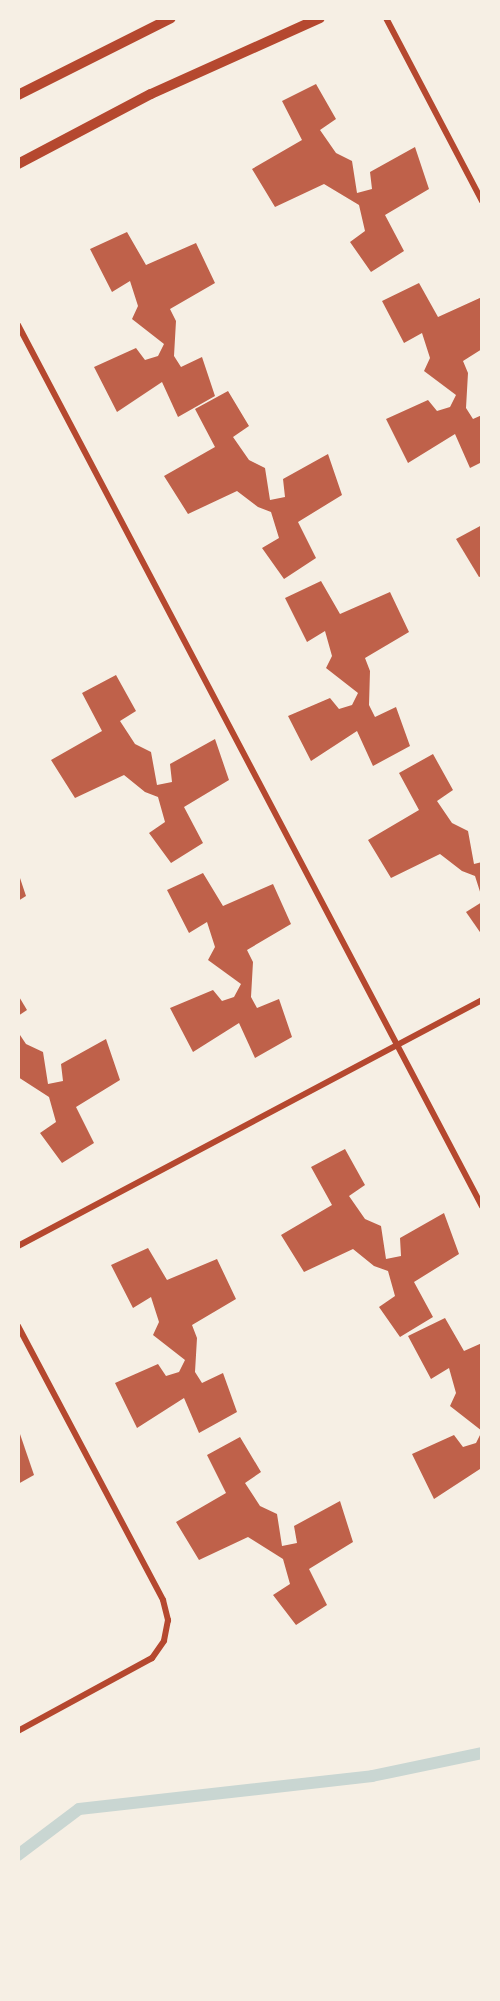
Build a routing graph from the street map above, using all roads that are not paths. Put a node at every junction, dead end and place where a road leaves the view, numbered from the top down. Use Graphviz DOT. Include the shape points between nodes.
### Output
graph roads {
  1 [pos="171,18"];
  2 [pos="320,18"];
  3 [pos="386,18"];
  4 [pos="18,95"];
  5 [pos="18,164"];
  6 [pos="482,201"];
  7 [pos="18,326"];
  8 [pos="482,1000"];
  9 [pos="398,1045"];
  10 [pos="482,1206"];
  11 [pos="18,1246"];
  12 [pos="18,1326"];
  13 [pos="18,1731"];
  1 -- 4 [label="street"];
  2 -- 5 [label="street" via="151,94"];
  3 -- 6 [label="street"];
  7 -- 9 [label="street"];
  8 -- 9 [label="street"];
  9 -- 10 [label="street"];
  9 -- 11 [label="street"];
  12 -- 13 [label="street" via="167,1610 164,1641 143,1664"];
}
